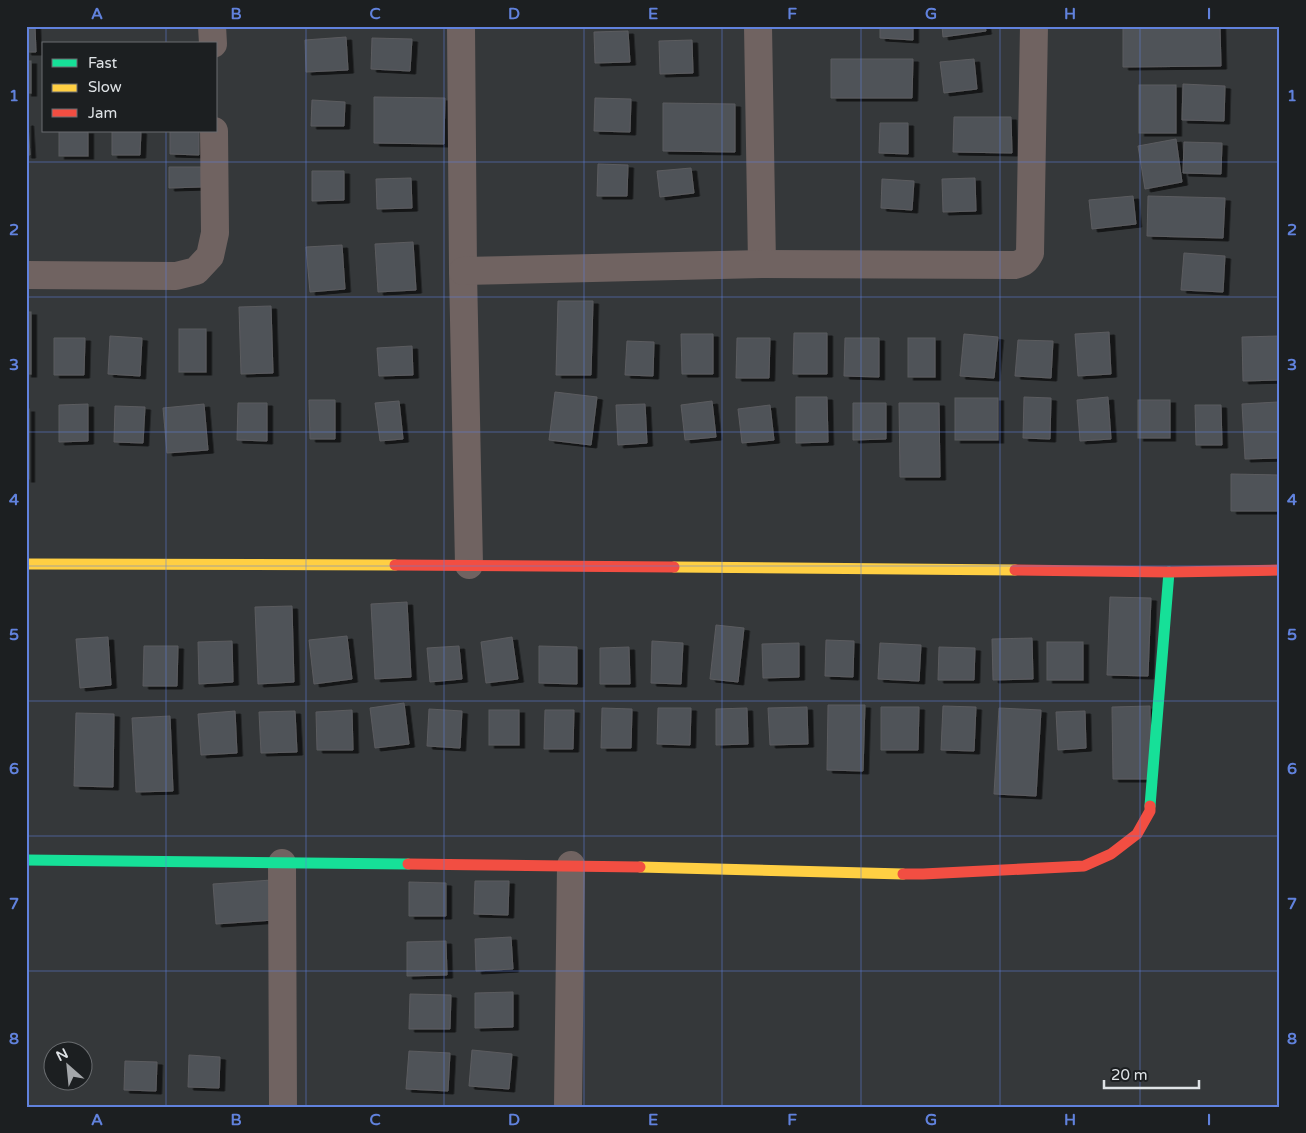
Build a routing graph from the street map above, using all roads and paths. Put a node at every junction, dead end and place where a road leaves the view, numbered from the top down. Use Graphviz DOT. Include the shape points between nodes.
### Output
graph roads {
  1 [pos="212,26"];
  2 [pos="461,26"];
  3 [pos="758,26"];
  4 [pos="1034,26"];
  5 [pos="213,42"];
  6 [pos="214,132"];
  7 [pos="762,264"];
  8 [pos="463,271"];
  9 [pos="26,275"];
  10 [pos="26,564"];
  11 [pos="469,565"];
  12 [pos="1280,570"];
  13 [pos="1169,572"];
  14 [pos="26,860"];
  15 [pos="282,863"];
  16 [pos="571,865"];
  17 [pos="283,1107"];
  18 [pos="568,1107"];
  1 -- 5 [label="street"];
  2 -- 8 [label="street"];
  3 -- 7 [label="street"];
  4 -- 7 [label="street" via="1030,253 1026,260 1015,265"];
  6 -- 9 [label="street" via="215,233 210,256 196,271 176,276"];
  7 -- 8 [label="street"];
  8 -- 11 [label="street"];
  10 -- 11 [label="street"];
  11 -- 13 [label="street"];
  12 -- 13 [label="street"];
  13 -- 16 [label="street" via="1150,811 1137,834 1111,854 1084,866 923,874"];
  14 -- 15 [label="street"];
  15 -- 16 [label="street"];
  15 -- 17 [label="street"];
  16 -- 18 [label="street"];
}
